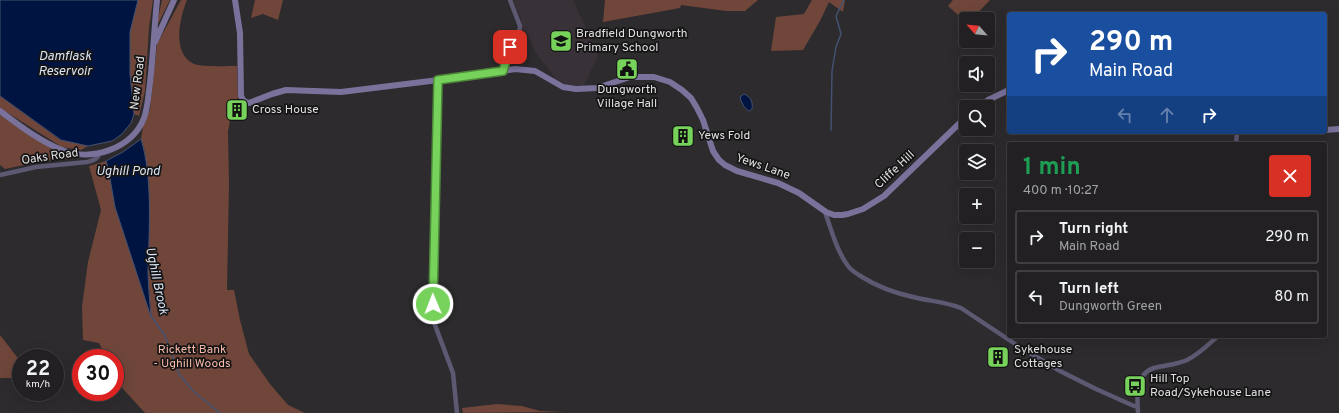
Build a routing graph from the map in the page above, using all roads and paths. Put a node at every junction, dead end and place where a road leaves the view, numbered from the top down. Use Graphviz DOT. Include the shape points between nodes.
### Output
graph roads {
  1 [pos="157,0"];
  2 [pos="174,0"];
  3 [pos="235,0"];
  4 [pos="510,0"];
  5 [pos="154,43"];
  6 [pos="503,71"];
  7 [pos="438,80"];
  8 [pos="1007,91"];
  9 [pos="988,100"];
  10 [pos="0,111"];
  11 [pos="959,124"];
  12 [pos="1339,129"];
  13 [pos="1327,130"];
  14 [pos="99,154"];
  15 [pos="0,175"];
  16 [pos="826,212"];
  17 [pos="1216,338"];
  18 [pos="1137,406"];
  19 [pos="457,413"];
  20 [pos="1138,413"];
  1 -- 5 [label="main road, New Road"];
  2 -- 5 [label="main road"];
  3 -- 7 [label="main road, Yews Lane" via="240,33 241,96 246,102 286,90 341,92"];
  4 -- 6 [label="street" via="520,30 510,47"];
  5 -- 14 [label="main road, New Road" via="151,79 143,121 126,142"];
  6 -- 7 [label="main road, Yews Lane"];
  6 -- 16 [label="main road, Yews Lane" via="532,70 563,87 576,89 590,89 638,76 670,82 691,98 703,120 713,152 719,160 737,171 778,183 806,197"];
  7 -- 19 [label="street" via="433,304 435,325 453,373"];
  8 -- 9 [label="main road"];
  10 -- 14 [label="main road, New Road" via="62,151"];
  11 -- 16 [label="main road, Cliffe Hill" via="881,198 863,209 848,214 834,215"];
  12 -- 13 [label="main road"];
  14 -- 15 [label="street, Oaks Road" via="87,162 36,167"];
  16 -- 18 [label="street" via="844,259 849,267 866,279 899,293 961,308 1060,371"];
  17 -- 18 [label="street" via="1188,360 1146,372 1140,379"];
  18 -- 20 [label="street"];
}
